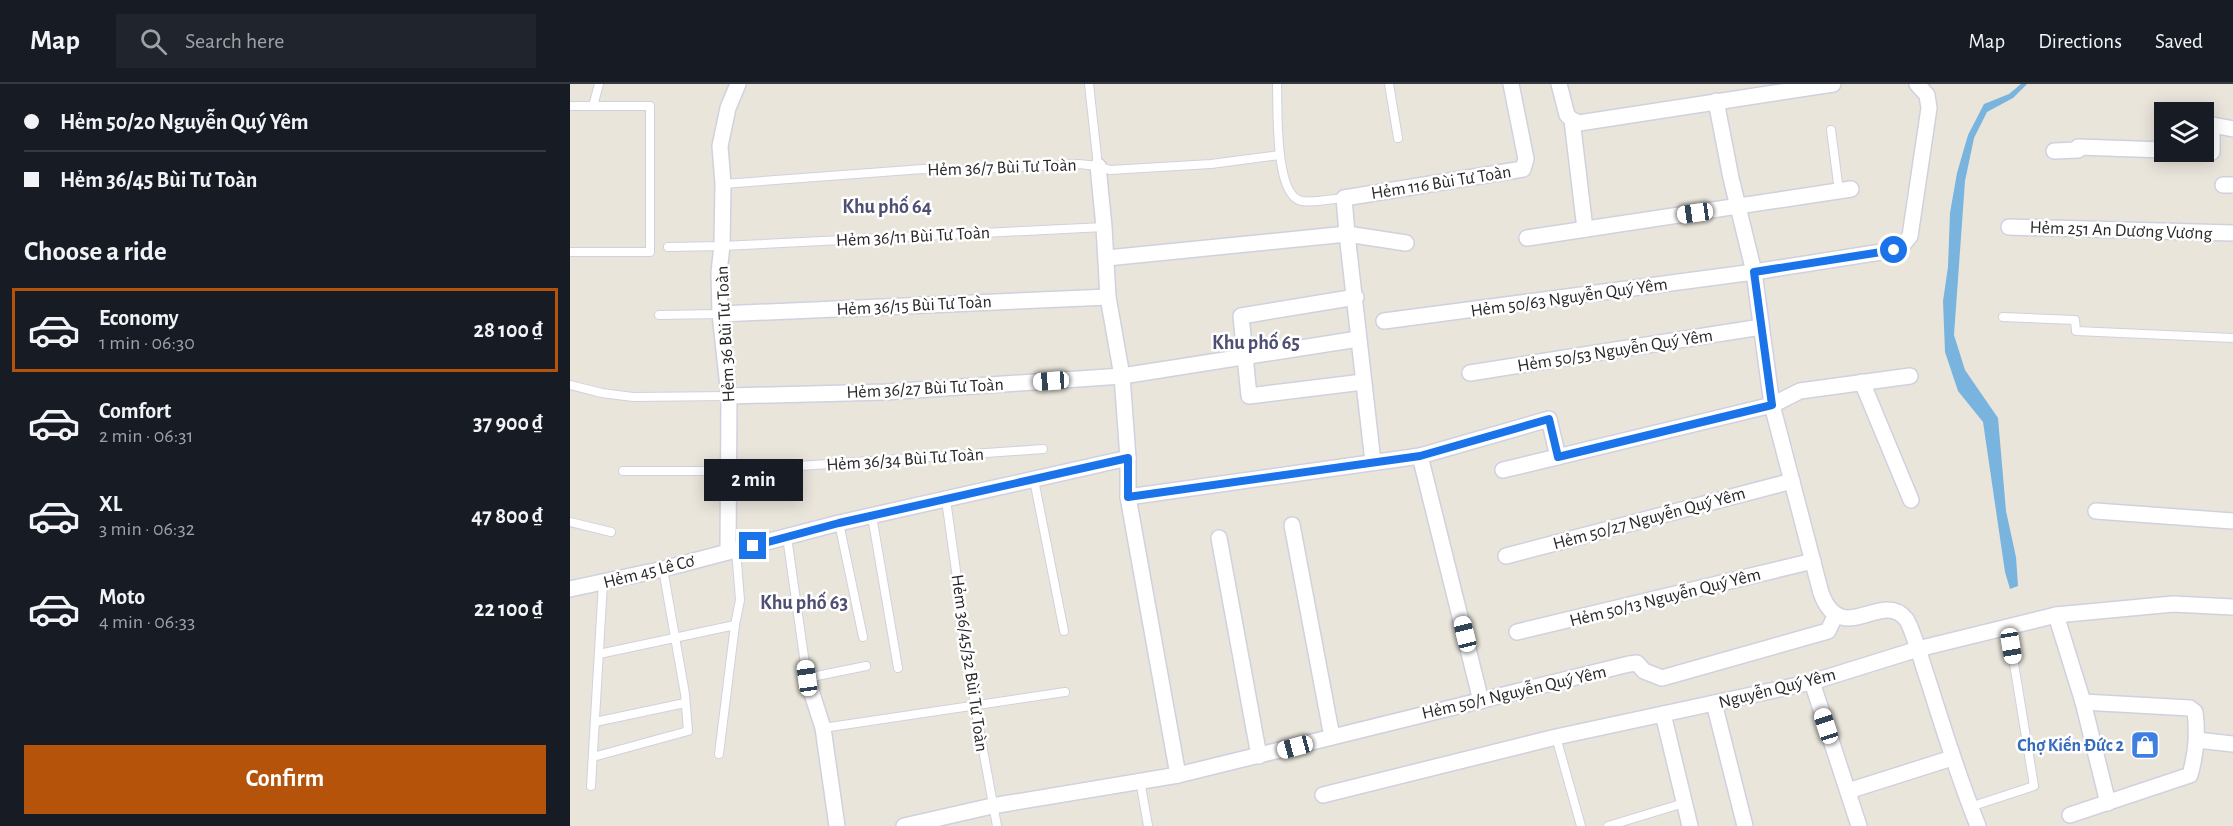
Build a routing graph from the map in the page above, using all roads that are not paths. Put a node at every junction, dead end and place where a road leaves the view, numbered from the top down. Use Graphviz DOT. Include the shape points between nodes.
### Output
graph roads {
  1 [pos="599,84"];
  2 [pos="738,84"];
  3 [pos="1089,84"];
  4 [pos="1277,84"];
  5 [pos="1389,84"];
  6 [pos="1511,84"];
  7 [pos="1559,84"];
  8 [pos="1833,84"];
  9 [pos="1917,84"];
  10 [pos="1716,101"];
  11 [pos="570,106"];
  12 [pos="592,106"];
  13 [pos="1572,120"];
  14 [pos="2214,125"];
  15 [pos="2233,129"];
  16 [pos="1831,130"];
  17 [pos="1398,138"];
  18 [pos="2154,150"];
  19 [pos="2054,151"];
  20 [pos="1280,155"];
  21 [pos="1098,166"];
  22 [pos="723,184"];
  23 [pos="1845,190"];
  24 [pos="1344,198"];
  25 [pos="1738,207"];
  26 [pos="1104,227"];
  27 [pos="2010,227"];
  28 [pos="1585,229"];
  29 [pos="2233,233"];
  30 [pos="1347,234"];
  31 [pos="1527,238"];
  32 [pos="1406,243"];
  33 [pos="722,246"];
  34 [pos="668,247"];
  35 [pos="570,252"];
  36 [pos="1107,258"];
  37 [pos="1754,272"];
  38 [pos="1108,297"];
  39 [pos="1356,297"];
  40 [pos="720,314"];
  41 [pos="659,315"];
  42 [pos="2003,317"];
  43 [pos="1384,321"];
  44 [pos="1761,327"];
  45 [pos="2233,338"];
  46 [pos="1358,339"];
  47 [pos="1245,357"];
  48 [pos="1470,373"];
  49 [pos="1122,376"];
  50 [pos="1910,376"];
  51 [pos="1363,382"];
  52 [pos="1862,382"];
  53 [pos="570,385"];
  54 [pos="729,396"];
  55 [pos="1772,405"];
  56 [pos="1042,449"];
  57 [pos="1420,456"];
  58 [pos="1558,457"];
  59 [pos="1128,458"];
  60 [pos="1373,462"];
  61 [pos="1503,470"];
  62 [pos="623,471"];
  63 [pos="728,471"];
  64 [pos="1034,480"];
  65 [pos="1792,482"];
  66 [pos="1128,497"];
  67 [pos="946,500"];
  68 [pos="1911,500"];
  69 [pos="2096,511"];
  70 [pos="872,516"];
  71 [pos="2233,520"];
  72 [pos="570,522"];
  73 [pos="839,523"];
  74 [pos="1292,525"];
  75 [pos="611,532"];
  76 [pos="787,537"];
  77 [pos="1220,538"];
  78 [pos="732,551"];
  79 [pos="1506,556"];
  80 [pos="1813,561"];
  81 [pos="663,568"];
  82 [pos="603,583"];
  83 [pos="570,589"];
  84 [pos="2233,607"];
  85 [pos="2056,615"];
  86 [pos="1835,616"];
  87 [pos="735,625"];
  88 [pos="2008,627"];
  89 [pos="1064,631"];
  90 [pos="1516,632"];
  91 [pos="863,637"];
  92 [pos="675,638"];
  93 [pos="1918,649"];
  94 [pos="599,654"];
  95 [pos="866,666"];
  96 [pos="898,668"];
  97 [pos="807,678"];
  98 [pos="1812,682"];
  99 [pos="1065,692"];
  100 [pos="1481,701"];
  101 [pos="2084,702"];
  102 [pos="686,703"];
  103 [pos="1714,704"];
  104 [pos="975,706"];
  105 [pos="1663,714"];
  106 [pos="595,722"];
  107 [pos="822,728"];
  108 [pos="1332,737"];
  109 [pos="1556,737"];
  110 [pos="2197,740"];
  111 [pos="2233,744"];
  112 [pos="719,754"];
  113 [pos="1258,756"];
  114 [pos="593,757"];
  115 [pos="1952,758"];
  116 [pos="1178,775"];
  117 [pos="1140,780"];
  118 [pos="591,786"];
  119 [pos="1848,791"];
  120 [pos="1323,795"];
  121 [pos="1684,803"];
  122 [pos="2108,803"];
  123 [pos="992,806"];
  124 [pos="1970,807"];
  125 [pos="2070,815"];
  126 [pos="837,826"];
  127 [pos="904,826"];
  128 [pos="997,826"];
  129 [pos="1148,826"];
  130 [pos="1581,826"];
  131 [pos="1608,826"];
  132 [pos="1690,826"];
  133 [pos="1745,826"];
  134 [pos="1859,826"];
  135 [pos="1978,826"];
  1 -- 12 [label="lane"];
  2 -- 22 [label="street, Hẻm 36 Bùi Tư Toàn" via="720,146"];
  3 -- 21 [label="lane"];
  4 -- 20 [label="lane"];
  5 -- 17 [label="lane"];
  6 -- 24 [label="street, Hẻm 116 Bùi Tư Toàn" via="1527,159 1523,169"];
  7 -- 13 [label="street" via="1567,115"];
  8 -- 10 [label="street"];
  9 -- 37 [label="street, Hẻm 50/63 Nguyễn Quý Yêm" via="1928,95 1929,108 1910,236 1902,246"];
  10 -- 13 [label="street" via="1579,123"];
  10 -- 25 [label="street"];
  11 -- 12 [label="lane"];
  12 -- 35 [label="lane" via="650,106 650,252"];
  13 -- 28 [label="street"];
  14 -- 15 [label="street"];
  16 -- 23 [label="lane"];
  18 -- 19 [label="street" via="2078,147"];
  20 -- 21 [label="lane, Hẻm 36/7 Bùi Tư Toàn" via="1199,165 1110,170"];
  20 -- 24 [label="lane" via="1283,177 1293,198"];
  21 -- 22 [label="lane, Hẻm 36/7 Bùi Tư Toàn" via="923,169"];
  21 -- 26 [label="street"];
  22 -- 33 [label="street, Hẻm 36 Bùi Tư Toàn"];
  23 -- 25 [label="street"];
  24 -- 30 [label="street"];
  25 -- 28 [label="street"];
  25 -- 37 [label="street"];
  26 -- 33 [label="lane, Hẻm 36/11 Bùi Tư Toàn"];
  26 -- 36 [label="street"];
  27 -- 29 [label="street, Hẻm 251 An Dương Vương"];
  28 -- 31 [label="street"];
  30 -- 32 [label="street"];
  30 -- 36 [label="street"];
  30 -- 39 [label="street"];
  33 -- 34 [label="lane, Hẻm 36/11 Bùi Tư Toàn"];
  33 -- 40 [label="street, Hẻm 36 Bùi Tư Toàn"];
  36 -- 38 [label="street"];
  37 -- 43 [label="street, Hẻm 50/63 Nguyễn Quý Yêm"];
  37 -- 44 [label="street"];
  38 -- 40 [label="street, Hẻm 36/15 Bùi Tư Toàn"];
  38 -- 49 [label="street"];
  39 -- 46 [label="street"];
  39 -- 47 [label="street" via="1242,316"];
  40 -- 41 [label="lane"];
  40 -- 54 [label="street, Hẻm 36 Bùi Tư Toàn"];
  42 -- 45 [label="lane" via="2075,320 2076,331"];
  44 -- 48 [label="street, Hẻm 50/53 Nguyễn Quý Yêm"];
  44 -- 55 [label="street"];
  46 -- 47 [label="street, Hẻm 36/27 Bùi Tư Toàn"];
  46 -- 51 [label="street"];
  47 -- 49 [label="street, Hẻm 36/27 Bùi Tư Toàn"];
  47 -- 51 [label="street" via="1249,396"];
  49 -- 54 [label="street, Hẻm 36/27 Bùi Tư Toàn" via="886,392"];
  49 -- 59 [label="street"];
  50 -- 52 [label="street"];
  51 -- 60 [label="street"];
  52 -- 55 [label="street" via="1800,391"];
  52 -- 68 [label="street"];
  53 -- 54 [label="lane" via="633,397"];
  54 -- 63 [label="street, Hẻm 36 Bùi Tư Toàn"];
  55 -- 58 [label="street"];
  55 -- 65 [label="street"];
  56 -- 63 [label="lane, Hẻm 36/34 Bùi Tư Toàn"];
  57 -- 58 [label="street" via="1549,419"];
  57 -- 60 [label="street"];
  57 -- 100 [label="street"];
  58 -- 61 [label="street"];
  59 -- 64 [label="street, Hẻm 45 Lê Cơ"];
  59 -- 66 [label="street"];
  60 -- 66 [label="street"];
  62 -- 63 [label="lane, Hẻm 36/34 Bùi Tư Toàn"];
  63 -- 78 [label="street, Hẻm 36 Bùi Tư Toàn"];
  64 -- 67 [label="street, Hẻm 45 Lê Cơ"];
  64 -- 89 [label="lane"];
  65 -- 79 [label="street, Hẻm 50/27 Nguyễn Quý Yêm"];
  65 -- 80 [label="street"];
  66 -- 116 [label="street"];
  67 -- 70 [label="street, Hẻm 45 Lê Cơ"];
  67 -- 104 [label="lane, Hẻm 36/45/32 Bùi Tư Toàn"];
  69 -- 71 [label="street"];
  70 -- 73 [label="street, Hẻm 45 Lê Cơ"];
  70 -- 96 [label="lane"];
  72 -- 75 [label="lane"];
  73 -- 76 [label="street, Hẻm 45 Lê Cơ"];
  73 -- 91 [label="lane"];
  74 -- 108 [label="street"];
  76 -- 78 [label="street, Hẻm 45 Lê Cơ"];
  76 -- 97 [label="lane"];
  77 -- 113 [label="street"];
  78 -- 81 [label="street, Hẻm 45 Lê Cơ"];
  78 -- 87 [label="lane" via="740,600"];
  80 -- 86 [label="street" via="1826,605"];
  80 -- 90 [label="street, Hẻm 50/13 Nguyễn Quý Yêm"];
  81 -- 82 [label="street, Hẻm 45 Lê Cơ"];
  81 -- 92 [label="lane"];
  82 -- 83 [label="street, Hẻm 45 Lê Cơ"];
  82 -- 94 [label="lane"];
  84 -- 85 [label="street, Nguyễn Quý Yêm" via="2173,604"];
  85 -- 88 [label="street, Nguyễn Quý Yêm"];
  85 -- 101 [label="street"];
  86 -- 93 [label="street" via="1848,618 1892,611 1905,618"];
  86 -- 100 [label="street, Hẻm 50/1 Nguyễn Quý Yêm" via="1828,631 1662,678 1644,671 1637,663 1629,664"];
  87 -- 92 [label="lane"];
  87 -- 112 [label="lane"];
  88 -- 93 [label="street, Nguyễn Quý Yêm"];
  88 -- 124 [label="lane" via="2034,786"];
  92 -- 94 [label="lane"];
  92 -- 102 [label="lane"];
  93 -- 98 [label="street, Nguyễn Quý Yêm"];
  93 -- 115 [label="street"];
  94 -- 106 [label="lane"];
  95 -- 97 [label="lane"];
  97 -- 107 [label="street"];
  98 -- 103 [label="street, Nguyễn Quý Yêm"];
  98 -- 119 [label="street"];
  99 -- 104 [label="lane"];
  100 -- 108 [label="street, Hẻm 50/1 Nguyễn Quý Yêm"];
  101 -- 110 [label="street" via="2190,708 2195,712"];
  101 -- 122 [label="street"];
  102 -- 106 [label="lane"];
  102 -- 114 [label="lane" via="688,731"];
  103 -- 105 [label="street, Nguyễn Quý Yêm"];
  103 -- 133 [label="street"];
  104 -- 107 [label="lane"];
  104 -- 123 [label="lane, Hẻm 36/45/32 Bùi Tư Toàn"];
  105 -- 109 [label="street, Nguyễn Quý Yêm"];
  105 -- 121 [label="street"];
  106 -- 114 [label="lane"];
  107 -- 126 [label="street"];
  108 -- 113 [label="street, Hẻm 50/1 Nguyễn Quý Yêm"];
  109 -- 120 [label="street, Nguyễn Quý Yêm"];
  109 -- 130 [label="lane"];
  110 -- 111 [label="street"];
  110 -- 122 [label="street" via="2190,775"];
  113 -- 116 [label="street, Hẻm 50/1 Nguyễn Quý Yêm"];
  114 -- 118 [label="lane"];
  115 -- 119 [label="street"];
  115 -- 124 [label="street"];
  116 -- 117 [label="street, Hẻm 50/1 Nguyễn Quý Yêm"];
  117 -- 123 [label="street, Hẻm 50/1 Nguyễn Quý Yêm"];
  117 -- 129 [label="lane"];
  119 -- 134 [label="street"];
  121 -- 131 [label="lane"];
  121 -- 132 [label="street"];
  122 -- 125 [label="street"];
  123 -- 127 [label="street, Hẻm 50/1 Nguyễn Quý Yêm"];
  123 -- 128 [label="lane, Hẻm 36/45/32 Bùi Tư Toàn"];
  124 -- 135 [label="street"];
}
